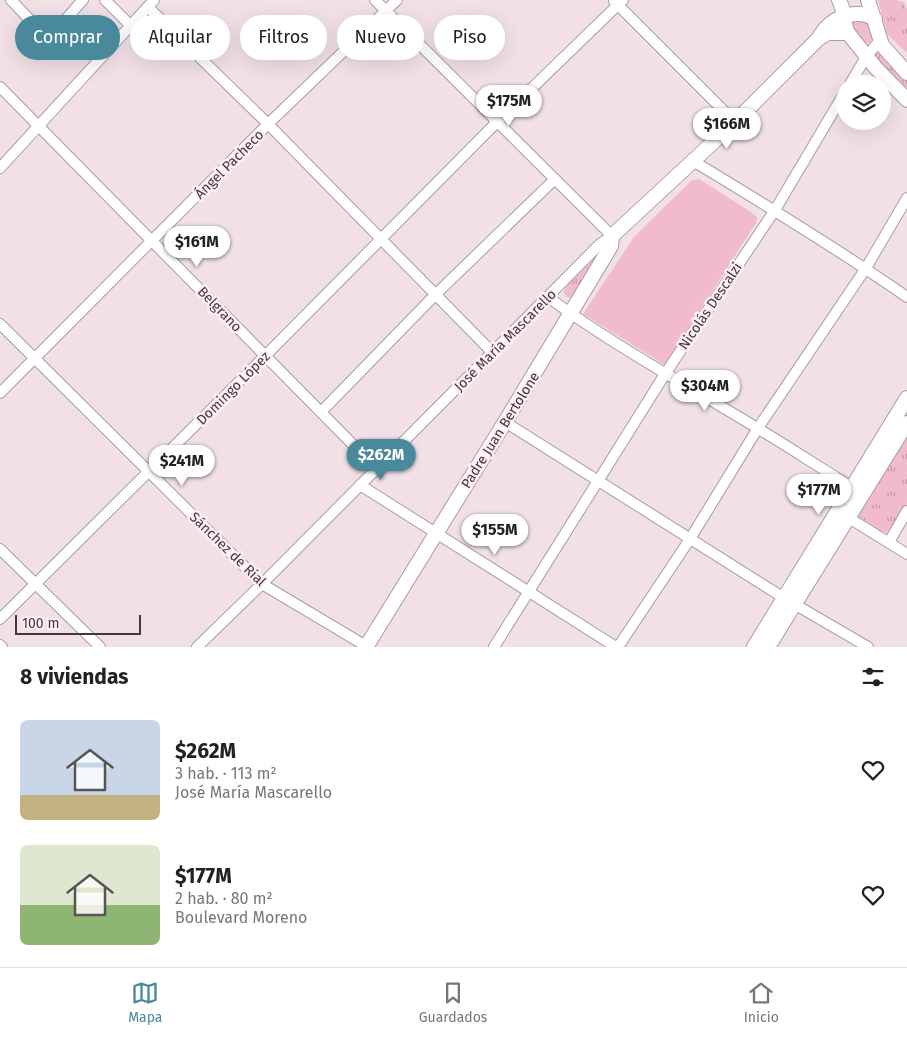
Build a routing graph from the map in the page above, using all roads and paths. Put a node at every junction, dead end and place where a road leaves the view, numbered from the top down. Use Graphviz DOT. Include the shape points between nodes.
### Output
graph roads {
  1 [pos="11,0"];
  2 [pos="83,0"];
  3 [pos="105,0"];
  4 [pos="375,0"];
  5 [pos="396,0"];
  6 [pos="839,0"];
  7 [pos="868,0"];
  8 [pos="618,2"];
  9 [pos="151,4"];
  10 [pos="386,11"];
  11 [pos="141,15"];
  12 [pos="845,15"];
  13 [pos="875,19"];
  14 [pos="130,25"];
  15 [pos="130,27"];
  16 [pos="848,33"];
  17 [pos="818,39"];
  18 [pos="880,40"];
  19 [pos="866,57"];
  20 [pos="907,73"];
  21 [pos="855,75"];
  22 [pos="0,87"];
  23 [pos="907,100"];
  24 [pos="836,107"];
  25 [pos="498,121"];
  26 [pos="735,122"];
  27 [pos="268,124"];
  28 [pos="40,126"];
  29 [pos="693,161"];
  30 [pos="0,168"];
  31 [pos="555,179"];
  32 [pos="907,198"];
  33 [pos="775,210"];
  34 [pos="612,236"];
  35 [pos="380,240"];
  36 [pos="153,241"];
  37 [pos="866,268"];
  38 [pos="436,294"];
  39 [pos="548,297"];
  40 [pos="907,298"];
  41 [pos="571,314"];
  42 [pos="0,324"];
  43 [pos="492,352"];
  44 [pos="265,356"];
  45 [pos="35,358"];
  46 [pos="665,374"];
  47 [pos="0,393"];
  48 [pos="907,398"];
  49 [pos="321,412"];
  50 [pos="505,422"];
  51 [pos="907,423"];
  52 [pos="758,428"];
  53 [pos="376,468"];
  54 [pos="149,471"];
  55 [pos="598,480"];
  56 [pos="360,485"];
  57 [pos="858,490"];
  58 [pos="907,511"];
  59 [pos="843,515"];
  60 [pos="435,534"];
  61 [pos="690,539"];
  62 [pos="889,542"];
  63 [pos="0,549"];
  64 [pos="907,554"];
  65 [pos="36,584"];
  66 [pos="262,584"];
  67 [pos="529,592"];
  68 [pos="790,601"];
  69 [pos="0,619"];
  70 [pos="100,647"];
  71 [pos="197,647"];
  72 [pos="367,647"];
  73 [pos="494,647"];
  74 [pos="617,647"];
  75 [pos="754,647"];
  76 [pos="768,647"];
  77 [pos="868,647"];
  1 -- 2 [label="street" via="40,30 47,32 55,29"];
  3 -- 14 [label="street"];
  4 -- 10 [label="street"];
  5 -- 10 [label="street, Ángel Pacheco"];
  6 -- 12 [label="street"];
  7 -- 13 [label="street"];
  8 -- 25 [label="street, Domingo López"];
  8 -- 26 [label="street"];
  9 -- 11 [label="street"];
  9 -- 27 [label="street"];
  10 -- 25 [label="street"];
  10 -- 27 [label="street, Ángel Pacheco"];
  12 -- 13 [label="street" via="863,14"];
  12 -- 16 [label="street"];
  12 -- 17 [label="street, José María Mascarello" via="822,32"];
  13 -- 18 [label="street"];
  15 -- 28 [label="street"];
  16 -- 17 [label="street" via="828,33"];
  16 -- 19 [label="street"];
  17 -- 26 [label="street, José María Mascarello"];
  18 -- 19 [label="street"];
  18 -- 20 [label="street" via="884,49"];
  19 -- 21 [label="street"];
  19 -- 23 [label="street"];
  22 -- 28 [label="street, Belgrano"];
  24 -- 33 [label="street, Nicolás Descalzi"];
  25 -- 31 [label="street"];
  25 -- 35 [label="street, Domingo López"];
  26 -- 29 [label="street, José María Mascarello"];
  27 -- 35 [label="street"];
  27 -- 36 [label="street, Ángel Pacheco"];
  28 -- 30 [label="street"];
  28 -- 36 [label="street, Belgrano"];
  29 -- 33 [label="street"];
  29 -- 34 [label="street, José María Mascarello"];
  31 -- 34 [label="street"];
  31 -- 38 [label="street"];
  32 -- 37 [label="street"];
  33 -- 37 [label="street"];
  33 -- 46 [label="street, Nicolás Descalzi"];
  34 -- 39 [label="street, José María Mascarello"];
  34 -- 41 [label="street, Padre Juan Bertolone" via="611,246"];
  35 -- 38 [label="street"];
  35 -- 44 [label="street, Domingo López"];
  36 -- 44 [label="street, Belgrano"];
  36 -- 45 [label="street, Ángel Pacheco"];
  37 -- 40 [label="street"];
  37 -- 52 [label="street"];
  38 -- 43 [label="street"];
  38 -- 49 [label="street"];
  39 -- 41 [label="street"];
  39 -- 43 [label="street, José María Mascarello"];
  41 -- 46 [label="street"];
  41 -- 50 [label="street, Padre Juan Bertolone"];
  42 -- 45 [label="street, Sánchez de Rial"];
  43 -- 53 [label="street, José María Mascarello"];
  44 -- 49 [label="street, Belgrano"];
  44 -- 54 [label="street, Domingo López"];
  45 -- 47 [label="street, Ángel Pacheco"];
  45 -- 54 [label="street, Sánchez de Rial"];
  46 -- 52 [label="street"];
  46 -- 55 [label="street, Nicolás Descalzi"];
  48 -- 57 [label="street"];
  49 -- 53 [label="street, Belgrano"];
  50 -- 55 [label="street"];
  50 -- 60 [label="street, Padre Juan Bertolone"];
  51 -- 57 [label="street"];
  52 -- 57 [label="street"];
  52 -- 61 [label="street"];
  53 -- 56 [label="street, José María Mascarello"];
  54 -- 65 [label="street, Domingo López"];
  54 -- 66 [label="street, Sánchez de Rial"];
  55 -- 61 [label="street"];
  55 -- 67 [label="street, Nicolás Descalzi"];
  56 -- 60 [label="street"];
  56 -- 66 [label="street, José María Mascarello"];
  57 -- 59 [label="street"];
  58 -- 62 [label="street"];
  59 -- 62 [label="street"];
  59 -- 68 [label="street"];
  60 -- 67 [label="street"];
  60 -- 72 [label="street, Padre Juan Bertolone"];
  61 -- 68 [label="street"];
  61 -- 74 [label="street"];
  62 -- 64 [label="street"];
  63 -- 65 [label="street"];
  65 -- 69 [label="street, Domingo López"];
  65 -- 70 [label="street"];
  66 -- 71 [label="street, José María Mascarello"];
  66 -- 72 [label="street, Sánchez de Rial"];
  67 -- 73 [label="street, Nicolás Descalzi"];
  67 -- 74 [label="street"];
  68 -- 75 [label="street"];
  68 -- 76 [label="street"];
  68 -- 77 [label="street"];
}
